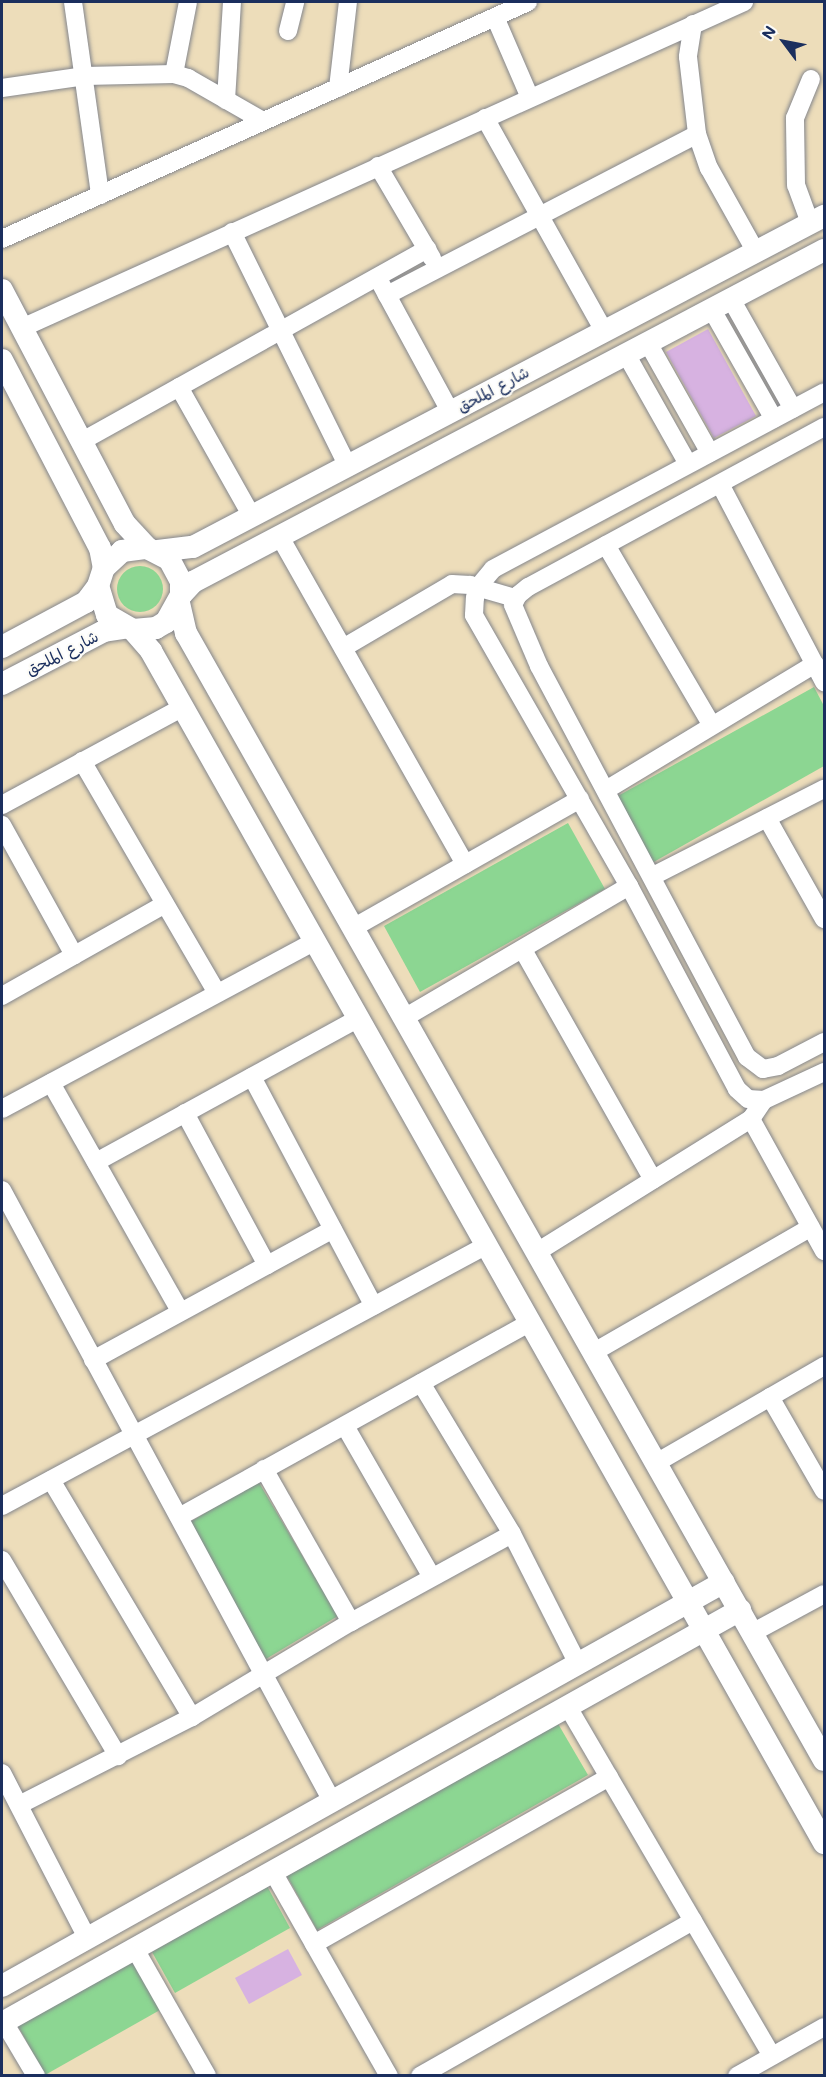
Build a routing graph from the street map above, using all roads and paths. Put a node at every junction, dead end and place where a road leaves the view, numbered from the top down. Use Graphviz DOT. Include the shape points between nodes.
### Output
graph roads {
  1 [pos="73,2"];
  2 [pos="188,2"];
  3 [pos="232,2"];
  4 [pos="295,2"];
  5 [pos="348,2"];
  6 [pos="528,2"];
  7 [pos="744,2"];
  8 [pos="505,9"];
  9 [pos="693,24"];
  10 [pos="288,31"];
  11 [pos="85,75"];
  12 [pos="174,75"];
  13 [pos="812,79"];
  14 [pos="2,88"];
  15 [pos="338,88"];
  16 [pos="530,98"];
  17 [pos="226,100"];
  18 [pos="485,118"];
  19 [pos="263,121"];
  20 [pos="698,134"];
  21 [pos="378,166"];
  22 [pos="100,195"];
  23 [pos="540,216"];
  24 [pos="810,224"];
  25 [pos="232,232"];
  26 [pos="2,236"];
  27 [pos="427,249"];
  28 [pos="756,252"];
  29 [pos="816,255"];
  30 [pos="439,269"];
  31 [pos="377,277"];
  32 [pos="2,290"];
  33 [pos="387,295"];
  34 [pos="721,305"];
  35 [pos="24,327"];
  36 [pos="281,330"];
  37 [pos="604,331"];
  38 [pos="648,343"];
  39 [pos="626,354"];
  40 [pos="2,360"];
  41 [pos="179,387"];
  42 [pos="825,392"];
  43 [pos="793,409"];
  44 [pos="450,411"];
  45 [pos="774,419"];
  46 [pos="825,427"];
  47 [pos="84,440"];
  48 [pos="710,453"];
  49 [pos="347,465"];
  50 [pos="688,465"];
  51 [pos="720,484"];
  52 [pos="251,515"];
  53 [pos="280,537"];
  54 [pos="606,545"];
  55 [pos="153,550"];
  56 [pos="101,577"];
  57 [pos="478,587"];
  58 [pos="515,598"];
  59 [pos="180,599"];
  60 [pos="129,629"];
  61 [pos="2,647"];
  62 [pos="343,648"];
  63 [pos="815,664"];
  64 [pos="825,682"];
  65 [pos="2,684"];
  66 [pos="183,707"];
  67 [pos="711,724"];
  68 [pos="82,761"];
  69 [pos="825,789"];
  70 [pos="606,790"];
  71 [pos="579,799"];
  72 [pos="2,805"];
  73 [pos="767,818"];
  74 [pos="2,825"];
  75 [pos="465,864"];
  76 [pos="653,876"];
  77 [pos="629,886"];
  78 [pos="165,904"];
  79 [pos="825,919"];
  80 [pos="353,928"];
  81 [pos="315,941"];
  82 [pos="523,950"];
  83 [pos="74,955"];
  84 [pos="217,993"];
  85 [pos="2,996"];
  86 [pos="359,1018"];
  87 [pos="404,1018"];
  88 [pos="825,1042"];
  89 [pos="763,1069"];
  90 [pos="825,1072"];
  91 [pos="252,1077"];
  92 [pos="51,1083"];
  93 [pos="764,1100"];
  94 [pos="2,1109"];
  95 [pos="185,1113"];
  96 [pos="751,1119"];
  97 [pos="96,1162"];
  98 [pos="653,1180"];
  99 [pos="2,1190"];
  100 [pos="8,1216"];
  101 [pos="811,1227"];
  102 [pos="333,1229"];
  103 [pos="487,1245"];
  104 [pos="825,1251"];
  105 [pos="537,1252"];
  106 [pos="267,1264"];
  107 [pos="374,1306"];
  108 [pos="180,1311"];
  109 [pos="531,1322"];
  110 [pos="594,1352"];
  111 [pos="93,1360"];
  112 [pos="825,1366"];
  113 [pos="421,1383"];
  114 [pos="770,1397"];
  115 [pos="345,1426"];
  116 [pos="134,1435"];
  117 [pos="656,1463"];
  118 [pos="264,1469"];
  119 [pos="51,1480"];
  120 [pos="825,1491"];
  121 [pos="2,1506"];
  122 [pos="178,1517"];
  123 [pos="512,1534"];
  124 [pos="2,1560"];
  125 [pos="432,1577"];
  126 [pos="724,1582"];
  127 [pos="825,1594"];
  128 [pos="688,1602"];
  129 [pos="740,1610"];
  130 [pos="351,1622"];
  131 [pos="704,1630"];
  132 [pos="752,1633"];
  133 [pos="578,1664"];
  134 [pos="262,1673"];
  135 [pos="568,1707"];
  136 [pos="192,1717"];
  137 [pos="118,1756"];
  138 [pos="825,1760"];
  139 [pos="2,1773"];
  140 [pos="609,1777"];
  141 [pos="370,1780"];
  142 [pos="336,1799"];
  143 [pos="19,1805"];
  144 [pos="388,1807"];
  145 [pos="355,1826"];
  146 [pos="825,1843"];
  147 [pos="273,1872"];
  148 [pos="693,1921"];
  149 [pos="87,1938"];
  150 [pos="314,1944"];
  151 [pos="135,1948"];
  152 [pos="2,1986"];
  153 [pos="3,2023"];
  154 [pos="825,2027"];
  155 [pos="772,2056"];
  156 [pos="36,2076"];
  157 [pos="207,2076"];
  158 [pos="389,2076"];
  159 [pos="420,2076"];
  160 [pos="737,2076"];
  1 -- 11 [label="street"];
  2 -- 12 [label="street"];
  3 -- 17 [label="street"];
  4 -- 10 [label="street"];
  5 -- 15 [label="street"];
  6 -- 8 [label="street"];
  7 -- 9 [label="street"];
  8 -- 15 [label="street"];
  8 -- 16 [label="street"];
  9 -- 16 [label="street"];
  9 -- 20 [label="street" via="688,57"];
  11 -- 12 [label="street"];
  11 -- 14 [label="street"];
  11 -- 22 [label="street"];
  12 -- 17 [label="street" via="188,78"];
  13 -- 24 [label="street" via="795,118 796,185"];
  15 -- 19 [label="street"];
  16 -- 18 [label="street"];
  17 -- 19 [label="street"];
  18 -- 21 [label="street"];
  18 -- 23 [label="street"];
  19 -- 22 [label="street"];
  20 -- 23 [label="street"];
  20 -- 28 [label="street" via="709,168"];
  21 -- 25 [label="street"];
  21 -- 27 [label="street"];
  22 -- 26 [label="street"];
  23 -- 30 [label="street"];
  23 -- 37 [label="street"];
  24 -- 28 [label="street, شارع الملحق"];
  24 -- 29 [label="street" via="807,246"];
  25 -- 35 [label="street"];
  25 -- 36 [label="street"];
  27 -- 30 [label="street"];
  27 -- 31 [label="street"];
  28 -- 37 [label="street, شارع الملحق"];
  29 -- 34 [label="street, شارع الملحق"];
  30 -- 33 [label="street"];
  31 -- 33 [label="street"];
  31 -- 36 [label="street"];
  32 -- 35 [label="street"];
  33 -- 44 [label="street"];
  34 -- 38 [label="street, شارع الملحق"];
  34 -- 43 [label="street"];
  34 -- 45 [label="street"];
  35 -- 47 [label="street"];
  36 -- 41 [label="street"];
  36 -- 49 [label="street"];
  37 -- 44 [label="street, شارع الملحق"];
  38 -- 39 [label="street, شارع الملحق"];
  38 -- 48 [label="street"];
  39 -- 50 [label="street"];
  39 -- 53 [label="street, شارع الملحق"];
  40 -- 56 [label="street" via="100,548"];
  41 -- 47 [label="street"];
  41 -- 52 [label="street"];
  42 -- 43 [label="street"];
  43 -- 45 [label="street"];
  44 -- 49 [label="street, شارع الملحق"];
  45 -- 48 [label="street"];
  46 -- 51 [label="street"];
  47 -- 55 [label="street" via="125,524"];
  48 -- 50 [label="street"];
  49 -- 52 [label="street, شارع الملحق"];
  50 -- 57 [label="street" via="492,569"];
  51 -- 54 [label="street"];
  51 -- 63 [label="street"];
  52 -- 55 [label="street, شارع الملحق" via="193,547"];
  53 -- 59 [label="street, شارع الملحق" via="193,582"];
  53 -- 62 [label="street"];
  54 -- 58 [label="street"];
  54 -- 67 [label="street"];
  55 -- 56 [label="street" via="122,551"];
  55 -- 59 [label="street" via="177,569"];
  56 -- 60 [label="street" via="107,615"];
  56 -- 61 [label="street, شارع الملحق" via="81,605"];
  57 -- 58 [label="street"];
  57 -- 62 [label="street" via="453,584"];
  57 -- 71 [label="street" via="474,615"];
  58 -- 70 [label="street" via="514,614"];
  59 -- 60 [label="street" via="174,614 156,628"];
  59 -- 80 [label="street" via="186,633"];
  60 -- 65 [label="street, شارع الملحق" via="104,631"];
  60 -- 66 [label="street" via="147,643"];
  62 -- 75 [label="street"];
  63 -- 64 [label="street"];
  63 -- 67 [label="street"];
  66 -- 68 [label="street"];
  66 -- 81 [label="street"];
  67 -- 70 [label="street"];
  68 -- 72 [label="street"];
  68 -- 78 [label="street"];
  69 -- 73 [label="street"];
  70 -- 76 [label="street"];
  71 -- 75 [label="street"];
  71 -- 77 [label="street"];
  73 -- 76 [label="street"];
  73 -- 79 [label="street"];
  74 -- 83 [label="street"];
  75 -- 80 [label="street"];
  76 -- 89 [label="street" via="747,1057"];
  77 -- 82 [label="street"];
  77 -- 93 [label="street" via="737,1089 748,1099"];
  78 -- 83 [label="street"];
  78 -- 84 [label="street"];
  80 -- 87 [label="street"];
  81 -- 84 [label="street"];
  81 -- 86 [label="street"];
  82 -- 87 [label="street"];
  82 -- 98 [label="street"];
  83 -- 85 [label="street"];
  84 -- 92 [label="street"];
  86 -- 91 [label="street"];
  86 -- 103 [label="street"];
  87 -- 105 [label="street"];
  88 -- 89 [label="street" via="778,1066"];
  89 -- 93 [label="street"];
  90 -- 93 [label="street"];
  91 -- 95 [label="street"];
  91 -- 102 [label="street"];
  92 -- 94 [label="street"];
  92 -- 97 [label="street"];
  93 -- 96 [label="street"];
  95 -- 97 [label="street"];
  95 -- 106 [label="street"];
  96 -- 98 [label="street"];
  96 -- 101 [label="street"];
  97 -- 108 [label="street"];
  98 -- 105 [label="street"];
  99 -- 100 [label="street"];
  100 -- 111 [label="street"];
  101 -- 104 [label="street"];
  101 -- 110 [label="street"];
  102 -- 106 [label="street"];
  102 -- 107 [label="street"];
  103 -- 107 [label="street"];
  103 -- 109 [label="street"];
  105 -- 110 [label="street"];
  106 -- 108 [label="street"];
  107 -- 116 [label="street"];
  108 -- 111 [label="street"];
  109 -- 113 [label="street"];
  109 -- 128 [label="street"];
  110 -- 117 [label="street"];
  111 -- 116 [label="street"];
  112 -- 114 [label="street"];
  113 -- 115 [label="street"];
  113 -- 123 [label="street"];
  114 -- 117 [label="street"];
  114 -- 120 [label="street"];
  115 -- 118 [label="street"];
  115 -- 125 [label="street"];
  116 -- 119 [label="street"];
  116 -- 122 [label="street"];
  117 -- 126 [label="street"];
  118 -- 122 [label="street"];
  118 -- 130 [label="street"];
  119 -- 121 [label="street"];
  119 -- 136 [label="street"];
  122 -- 134 [label="street"];
  123 -- 125 [label="street"];
  123 -- 133 [label="street"];
  124 -- 137 [label="street"];
  125 -- 130 [label="street"];
  126 -- 128 [label="street"];
  126 -- 129 [label="street"];
  127 -- 132 [label="street"];
  128 -- 131 [label="street"];
  128 -- 133 [label="street"];
  129 -- 131 [label="street"];
  129 -- 132 [label="street"];
  130 -- 134 [label="street"];
  131 -- 135 [label="street"];
  131 -- 146 [label="street"];
  132 -- 138 [label="street"];
  133 -- 141 [label="street"];
  134 -- 136 [label="street"];
  134 -- 142 [label="street"];
  135 -- 140 [label="street"];
  135 -- 144 [label="street"];
  136 -- 137 [label="street"];
  137 -- 143 [label="street"];
  139 -- 143 [label="street"];
  140 -- 148 [label="street"];
  140 -- 150 [label="street"];
  141 -- 142 [label="street"];
  141 -- 144 [label="street" via="374,1797"];
  142 -- 145 [label="street" via="355,1812"];
  142 -- 149 [label="street"];
  143 -- 149 [label="street"];
  144 -- 145 [label="street"];
  145 -- 147 [label="street"];
  147 -- 150 [label="street"];
  147 -- 151 [label="street"];
  148 -- 155 [label="street"];
  148 -- 159 [label="street"];
  149 -- 152 [label="street"];
  150 -- 158 [label="street"];
  151 -- 153 [label="street"];
  151 -- 157 [label="street"];
  153 -- 156 [label="street"];
  154 -- 155 [label="street"];
  155 -- 160 [label="street"];
}
